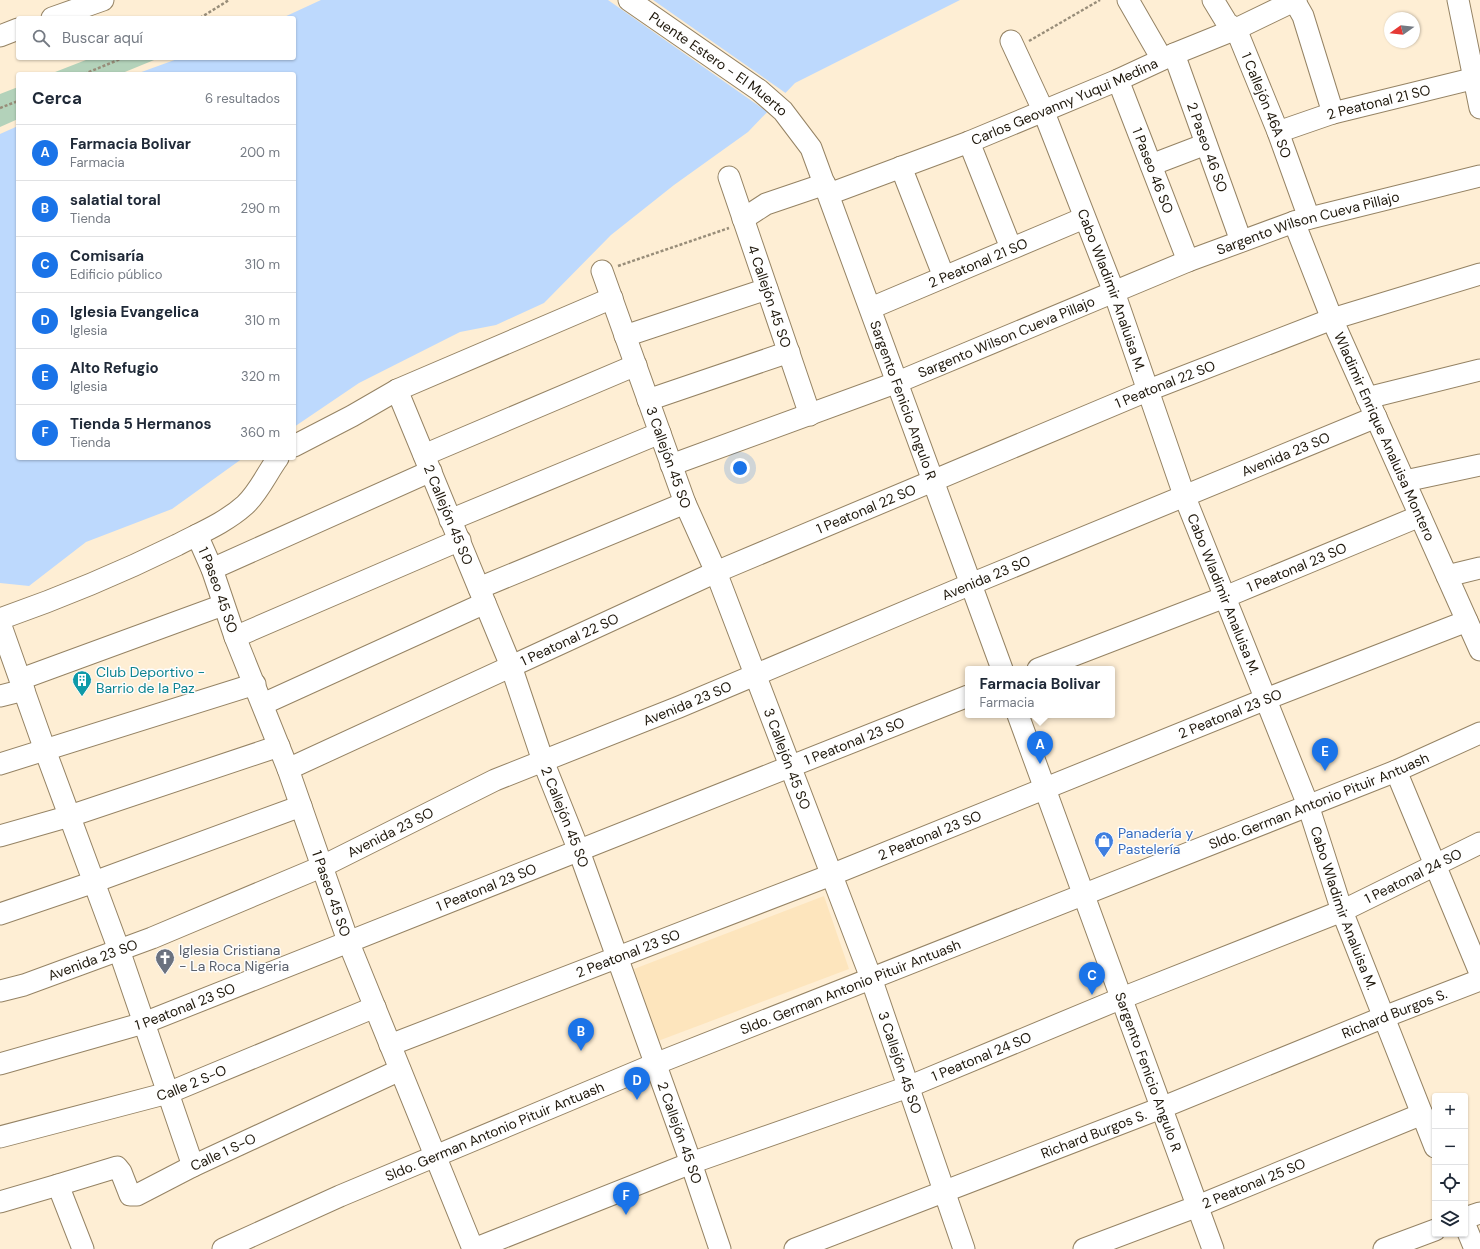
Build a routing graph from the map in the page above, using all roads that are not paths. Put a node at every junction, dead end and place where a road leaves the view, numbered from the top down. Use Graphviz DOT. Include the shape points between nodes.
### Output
graph roads {
  1 [pos="103,0"];
  2 [pos="629,0"];
  3 [pos="1128,0"];
  4 [pos="1213,0"];
  5 [pos="1294,0"];
  6 [pos="1458,0"];
  7 [pos="58,16"];
  8 [pos="1236,29"];
  9 [pos="16,31"];
  10 [pos="0,36"];
  11 [pos="1013,45"];
  12 [pos="1168,56"];
  13 [pos="1477,77"];
  14 [pos="1118,80"];
  15 [pos="1480,108"];
  16 [pos="1043,110"];
  17 [pos="1333,113"];
  18 [pos="1278,132"];
  19 [pos="802,134"];
  20 [pos="970,142"];
  21 [pos="1206,144"];
  22 [pos="1151,165"];
  23 [pos="901,168"];
  24 [pos="1480,176"];
  25 [pos="729,177"];
  26 [pos="827,189"];
  27 [pos="1084,218"];
  28 [pos="743,220"];
  29 [pos="1301,220"];
  30 [pos="1241,241"];
  31 [pos="1011,248"];
  32 [pos="1188,261"];
  33 [pos="602,271"];
  34 [pos="1480,274"];
  35 [pos="944,277"];
  36 [pos="767,288"];
  37 [pos="1114,292"];
  38 [pos="612,298"];
  39 [pos="871,308"];
  40 [pos="1332,319"];
  41 [pos="625,336"];
  42 [pos="789,352"];
  43 [pos="636,365"];
  44 [pos="1480,370"];
  45 [pos="898,382"];
  46 [pos="397,390"];
  47 [pos="1149,390"];
  48 [pos="1367,398"];
  49 [pos="648,400"];
  50 [pos="810,415"];
  51 [pos="1376,417"];
  52 [pos="660,434"];
  53 [pos="296,445"];
  54 [pos="277,460"];
  55 [pos="428,463"];
  56 [pos="671,465"];
  57 [pos="1480,465"];
  58 [pos="934,481"];
  59 [pos="1405,481"];
  60 [pos="1184,495"];
  61 [pos="685,503"];
  62 [pos="1420,516"];
  63 [pos="450,520"];
  64 [pos="198,534"];
  65 [pos="460,540"];
  66 [pos="212,568"];
  67 [pos="1480,568"];
  68 [pos="716,572"];
  69 [pos="1447,576"];
  70 [pos="971,584"];
  71 [pos="482,596"];
  72 [pos="1225,597"];
  73 [pos="223,605"];
  74 [pos="0,619"];
  75 [pos="1467,621"];
  76 [pos="0,623"];
  77 [pos="235,637"];
  78 [pos="1480,650"];
  79 [pos="511,666"];
  80 [pos="1001,666"];
  81 [pos="1046,666"];
  82 [pos="756,674"];
  83 [pos="254,684"];
  84 [pos="22,685"];
  85 [pos="0,696"];
  86 [pos="965,697"];
  87 [pos="1266,699"];
  88 [pos="263,704"];
  89 [pos="1019,718"];
  90 [pos="1480,733"];
  91 [pos="279,746"];
  92 [pos="45,750"];
  93 [pos="543,761"];
  94 [pos="0,764"];
  95 [pos="790,767"];
  96 [pos="288,769"];
  97 [pos="1396,771"];
  98 [pos="1045,787"];
  99 [pos="1308,805"];
  100 [pos="301,806"];
  101 [pos="70,816"];
  102 [pos="0,836"];
  103 [pos="1480,843"];
  104 [pos="579,851"];
  105 [pos="1434,864"];
  106 [pos="321,867"];
  107 [pos="831,875"];
  108 [pos="94,882"];
  109 [pos="1084,896"];
  110 [pos="1342,911"];
  111 [pos="0,914"];
  112 [pos="348,941"];
  113 [pos="119,950"];
  114 [pos="617,959"];
  115 [pos="1480,973"];
  116 [pos="870,978"];
  117 [pos="1480,980"];
  118 [pos="0,991"];
  119 [pos="1122,998"];
  120 [pos="375,1007"];
  121 [pos="1384,1017"];
  122 [pos="144,1023"];
  123 [pos="390,1045"];
  124 [pos="0,1064"];
  125 [pos="655,1064"];
  126 [pos="400,1070"];
  127 [pos="908,1087"];
  128 [pos="168,1093"];
  129 [pos="1161,1108"];
  130 [pos="1422,1114"];
  131 [pos="0,1137"];
  132 [pos="1432,1140"];
  133 [pos="435,1156"];
  134 [pos="691,1163"];
  135 [pos="193,1166"];
  136 [pos="58,1185"];
  137 [pos="943,1192"];
  138 [pos="0,1202"];
  139 [pos="1198,1206"];
  140 [pos="1480,1213"];
  141 [pos="1468,1217"];
  142 [pos="1432,1231"];
  143 [pos="1468,1232"];
  144 [pos="83,1249"];
  145 [pos="224,1249"];
  146 [pos="473,1249"];
  147 [pos="720,1249"];
  148 [pos="795,1249"];
  149 [pos="964,1249"];
  150 [pos="1084,1249"];
  151 [pos="1213,1249"];
  152 [pos="1384,1249"];
  153 [pos="1475,1249"];
  1 -- 7 [label="street"];
  2 -- 19 [label="street, Puente Estero - El Muerto" via="759,90 783,111"];
  3 -- 12 [label="street, 2 Paseo 46 SO"];
  4 -- 8 [label="street, 1 Callejón 46A SO" via="1227,23"];
  5 -- 8 [label="street, Carlos Geovanny Yuqui Medina"];
  5 -- 17 [label="street" via="1303,16"];
  6 -- 13 [label="street"];
  8 -- 12 [label="street, Carlos Geovanny Yuqui Medina"];
  8 -- 18 [label="street, 1 Callejón 46A SO"];
  9 -- 10 [label="street"];
  11 -- 16 [label="street, Cabo Wladimir Analuisa M."];
  12 -- 14 [label="street, Carlos Geovanny Yuqui Medina"];
  12 -- 21 [label="street, 2 Paseo 46 SO"];
  13 -- 15 [label="street"];
  13 -- 17 [label="street, 2 Peatonal 21 SO"];
  14 -- 16 [label="street, Carlos Geovanny Yuqui Medina"];
  14 -- 22 [label="street, 1 Paseo 46 SO"];
  16 -- 20 [label="street, Carlos Geovanny Yuqui Medina"];
  16 -- 27 [label="street, Cabo Wladimir Analuisa M."];
  17 -- 18 [label="street, 2 Peatonal 21 SO"];
  18 -- 29 [label="street, 1 Callejón 46A SO"];
  19 -- 26 [label="street, Sargento Fenicio Angulo R" via="811,148"];
  20 -- 23 [label="street, Carlos Geovanny Yuqui Medina"];
  20 -- 31 [label="street"];
  21 -- 22 [label="street"];
  21 -- 30 [label="street, 2 Paseo 46 SO"];
  22 -- 32 [label="street, 1 Paseo 46 SO"];
  23 -- 26 [label="street, Carlos Geovanny Yuqui Medina"];
  23 -- 35 [label="street"];
  24 -- 29 [label="street, Sargento Wilson Cueva Pillajo"];
  25 -- 28 [label="street, 4 Callejón 45 SO"];
  26 -- 28 [label="street, Carlos Geovanny Yuqui Medina" via="766,204"];
  26 -- 39 [label="street, Sargento Fenicio Angulo R"];
  27 -- 31 [label="street, 2 Peatonal 21 SO"];
  27 -- 37 [label="street, Cabo Wladimir Analuisa M."];
  28 -- 36 [label="street, 4 Callejón 45 SO"];
  29 -- 30 [label="street, Sargento Wilson Cueva Pillajo"];
  29 -- 40 [label="street, Wladimir Enrique Analuisa Montero"];
  30 -- 32 [label="street, Sargento Wilson Cueva Pillajo"];
  31 -- 35 [label="street, 2 Peatonal 21 SO"];
  32 -- 37 [label="street, Sargento Wilson Cueva Pillajo"];
  33 -- 38 [label="street, 3 Callejón 45 SO"];
  34 -- 40 [label="street, 1 Peatonal 22 SO"];
  35 -- 39 [label="street, 2 Peatonal 21 SO"];
  36 -- 41 [label="street"];
  36 -- 42 [label="street, 4 Callejón 45 SO"];
  37 -- 45 [label="street, Sargento Wilson Cueva Pillajo"];
  37 -- 47 [label="street, Cabo Wladimir Analuisa M."];
  38 -- 41 [label="street, 3 Callejón 45 SO"];
  38 -- 46 [label="street"];
  39 -- 45 [label="street, Sargento Fenicio Angulo R"];
  40 -- 47 [label="street, 1 Peatonal 22 SO"];
  40 -- 48 [label="street, Wladimir Enrique Analuisa Montero"];
  41 -- 43 [label="street, 3 Callejón 45 SO"];
  42 -- 49 [label="street"];
  42 -- 50 [label="street, 4 Callejón 45 SO"];
  43 -- 49 [label="street, 3 Callejón 45 SO"];
  43 -- 55 [label="street"];
  44 -- 48 [label="street"];
  45 -- 50 [label="street, Sargento Wilson Cueva Pillajo"];
  45 -- 58 [label="street, Sargento Fenicio Angulo R"];
  46 -- 53 [label="street"];
  46 -- 55 [label="street, 2 Callejón 45 SO"];
  47 -- 58 [label="street, 1 Peatonal 22 SO"];
  47 -- 60 [label="street, Cabo Wladimir Analuisa M."];
  48 -- 51 [label="street, Wladimir Enrique Analuisa Montero"];
  49 -- 52 [label="street, 3 Callejón 45 SO"];
  50 -- 56 [label="street, Sargento Wilson Cueva Pillajo"];
  51 -- 59 [label="street, Wladimir Enrique Analuisa Montero"];
  51 -- 60 [label="street, Avenida 23 SO"];
  52 -- 56 [label="street, 3 Callejón 45 SO"];
  52 -- 63 [label="street"];
  54 -- 64 [label="street" via="246,504 230,518"];
  55 -- 63 [label="street, 2 Callejón 45 SO"];
  55 -- 66 [label="street"];
  56 -- 61 [label="street, 3 Callejón 45 SO"];
  57 -- 59 [label="street"];
  58 -- 68 [label="street, 1 Peatonal 22 SO"];
  58 -- 70 [label="street, Sargento Fenicio Angulo R"];
  59 -- 62 [label="street, Wladimir Enrique Analuisa Montero"];
  60 -- 70 [label="street, Avenida 23 SO"];
  60 -- 72 [label="street, Cabo Wladimir Analuisa M."];
  61 -- 68 [label="street, 3 Callejón 45 SO"];
  61 -- 71 [label="street"];
  62 -- 69 [label="street, Wladimir Enrique Analuisa Montero"];
  62 -- 72 [label="street, 1 Peatonal 23 SO"];
  63 -- 65 [label="street, 2 Callejón 45 SO"];
  64 -- 66 [label="street, 1 Paseo 45 SO"];
  64 -- 74 [label="street" via="156,555"];
  65 -- 71 [label="street, 2 Callejón 45 SO"];
  65 -- 77 [label="street"];
  66 -- 73 [label="street, 1 Paseo 45 SO"];
  67 -- 69 [label="street"];
  68 -- 79 [label="street, 1 Peatonal 22 SO"];
  68 -- 82 [label="street, 3 Callejón 45 SO"];
  69 -- 75 [label="street, Wladimir Enrique Analuisa Montero"];
  70 -- 80 [label="street, Sargento Fenicio Angulo R"];
  70 -- 82 [label="street, Avenida 23 SO"];
  71 -- 79 [label="street, 2 Callejón 45 SO"];
  71 -- 88 [label="street"];
  72 -- 81 [label="street, 1 Peatonal 23 SO"];
  72 -- 87 [label="street, Cabo Wladimir Analuisa M."];
  73 -- 77 [label="street, 1 Paseo 45 SO"];
  73 -- 84 [label="street"];
  75 -- 78 [label="street, Wladimir Enrique Analuisa Montero"];
  75 -- 87 [label="street, 2 Peatonal 23 SO"];
  76 -- 84 [label="street"];
  77 -- 83 [label="street, 1 Paseo 45 SO"];
  79 -- 93 [label="street, 2 Callejón 45 SO"];
  79 -- 96 [label="street, 1 Peatonal 22 SO"];
  82 -- 93 [label="street, Avenida 23 SO"];
  82 -- 95 [label="street, 3 Callejón 45 SO"];
  83 -- 88 [label="street, 1 Paseo 45 SO"];
  83 -- 92 [label="street"];
  84 -- 85 [label="street"];
  84 -- 92 [label="street"];
  86 -- 95 [label="street, 1 Peatonal 23 SO"];
  87 -- 98 [label="street, 2 Peatonal 23 SO"];
  87 -- 99 [label="street, Cabo Wladimir Analuisa M."];
  88 -- 91 [label="street, 1 Paseo 45 SO"];
  89 -- 98 [label="street, Sargento Fenicio Angulo R"];
  90 -- 97 [label="street, Sldo. German Antonio Pituir Antuash"];
  91 -- 96 [label="street, 1 Paseo 45 SO"];
  91 -- 101 [label="street"];
  92 -- 94 [label="street"];
  92 -- 101 [label="street"];
  93 -- 104 [label="street, 2 Callejón 45 SO"];
  93 -- 106 [label="street, Avenida 23 SO" via="495,780"];
  95 -- 104 [label="street, 1 Peatonal 23 SO"];
  95 -- 107 [label="street, 3 Callejón 45 SO"];
  96 -- 100 [label="street, 1 Paseo 45 SO"];
  97 -- 99 [label="street, Sldo. German Antonio Pituir Antuash"];
  97 -- 105 [label="street"];
  98 -- 107 [label="street, 2 Peatonal 23 SO"];
  98 -- 109 [label="street, Sargento Fenicio Angulo R"];
  99 -- 109 [label="street, Sldo. German Antonio Pituir Antuash"];
  99 -- 110 [label="street, Cabo Wladimir Analuisa M."];
  100 -- 106 [label="street, 1 Paseo 45 SO"];
  100 -- 108 [label="street"];
  101 -- 102 [label="street"];
  101 -- 108 [label="street"];
  103 -- 105 [label="street, 1 Peatonal 24 SO"];
  104 -- 112 [label="street, 1 Peatonal 23 SO"];
  104 -- 114 [label="street, 2 Callejón 45 SO"];
  105 -- 110 [label="street, 1 Peatonal 24 SO"];
  105 -- 115 [label="street"];
  106 -- 112 [label="street, 1 Paseo 45 SO"];
  106 -- 113 [label="street, Avenida 23 SO"];
  107 -- 114 [label="street, 2 Peatonal 23 SO"];
  107 -- 116 [label="street, 3 Callejón 45 SO"];
  108 -- 111 [label="street"];
  108 -- 113 [label="street"];
  109 -- 116 [label="street, Sldo. German Antonio Pituir Antuash"];
  109 -- 119 [label="street, Sargento Fenicio Angulo R"];
  110 -- 119 [label="street, 1 Peatonal 24 SO"];
  110 -- 121 [label="street, Cabo Wladimir Analuisa M."];
  112 -- 120 [label="street, 1 Paseo 45 SO"];
  112 -- 122 [label="street, 1 Peatonal 23 SO"];
  113 -- 118 [label="street, Avenida 23 SO" via="24,985"];
  113 -- 122 [label="street"];
  114 -- 123 [label="street, 2 Peatonal 23 SO"];
  114 -- 125 [label="street, 2 Callejón 45 SO"];
  116 -- 125 [label="street, Sldo. German Antonio Pituir Antuash"];
  116 -- 127 [label="street, 3 Callejón 45 SO"];
  117 -- 121 [label="street, Richard Burgos S."];
  119 -- 127 [label="street, 1 Peatonal 24 SO"];
  119 -- 129 [label="street, Sargento Fenicio Angulo R"];
  120 -- 123 [label="street, 1 Paseo 45 SO"];
  120 -- 128 [label="street, Calle 2 S-O"];
  121 -- 129 [label="street, Richard Burgos S."];
  121 -- 130 [label="street, Cabo Wladimir Analuisa M."];
  122 -- 124 [label="street, 1 Peatonal 23 SO"];
  122 -- 128 [label="street"];
  123 -- 126 [label="street, 1 Paseo 45 SO"];
  125 -- 133 [label="street, Sldo. German Antonio Pituir Antuash"];
  125 -- 134 [label="street, 2 Callejón 45 SO"];
  126 -- 133 [label="street, 1 Paseo 45 SO"];
  126 -- 135 [label="street, Calle 1 S-O"];
  127 -- 134 [label="street, 1 Peatonal 24 SO"];
  127 -- 137 [label="street, 3 Callejón 45 SO"];
  128 -- 131 [label="street, Calle 2 S-O"];
  128 -- 135 [label="street"];
  129 -- 137 [label="street, Richard Burgos S."];
  129 -- 139 [label="street, Sargento Fenicio Angulo R"];
  130 -- 132 [label="street, Cabo Wladimir Analuisa M."];
  130 -- 139 [label="street, 2 Peatonal 25 SO"];
  133 -- 145 [label="street, Sldo. German Antonio Pituir Antuash"];
  133 -- 146 [label="street, 1 Paseo 45 SO"];
  134 -- 146 [label="street, 1 Peatonal 24 SO"];
  134 -- 147 [label="street, 2 Callejón 45 SO"];
  135 -- 136 [label="street, Calle 1 S-O" via="133,1196 117,1167"];
  136 -- 138 [label="street"];
  136 -- 144 [label="street"];
  137 -- 148 [label="street, Richard Burgos S."];
  137 -- 149 [label="street, 3 Callejón 45 SO"];
  139 -- 150 [label="street, 2 Peatonal 25 SO"];
  139 -- 151 [label="street, Sargento Fenicio Angulo R"];
  140 -- 141 [label="street"];
  142 -- 152 [label="street"];
  143 -- 153 [label="street"];
}
